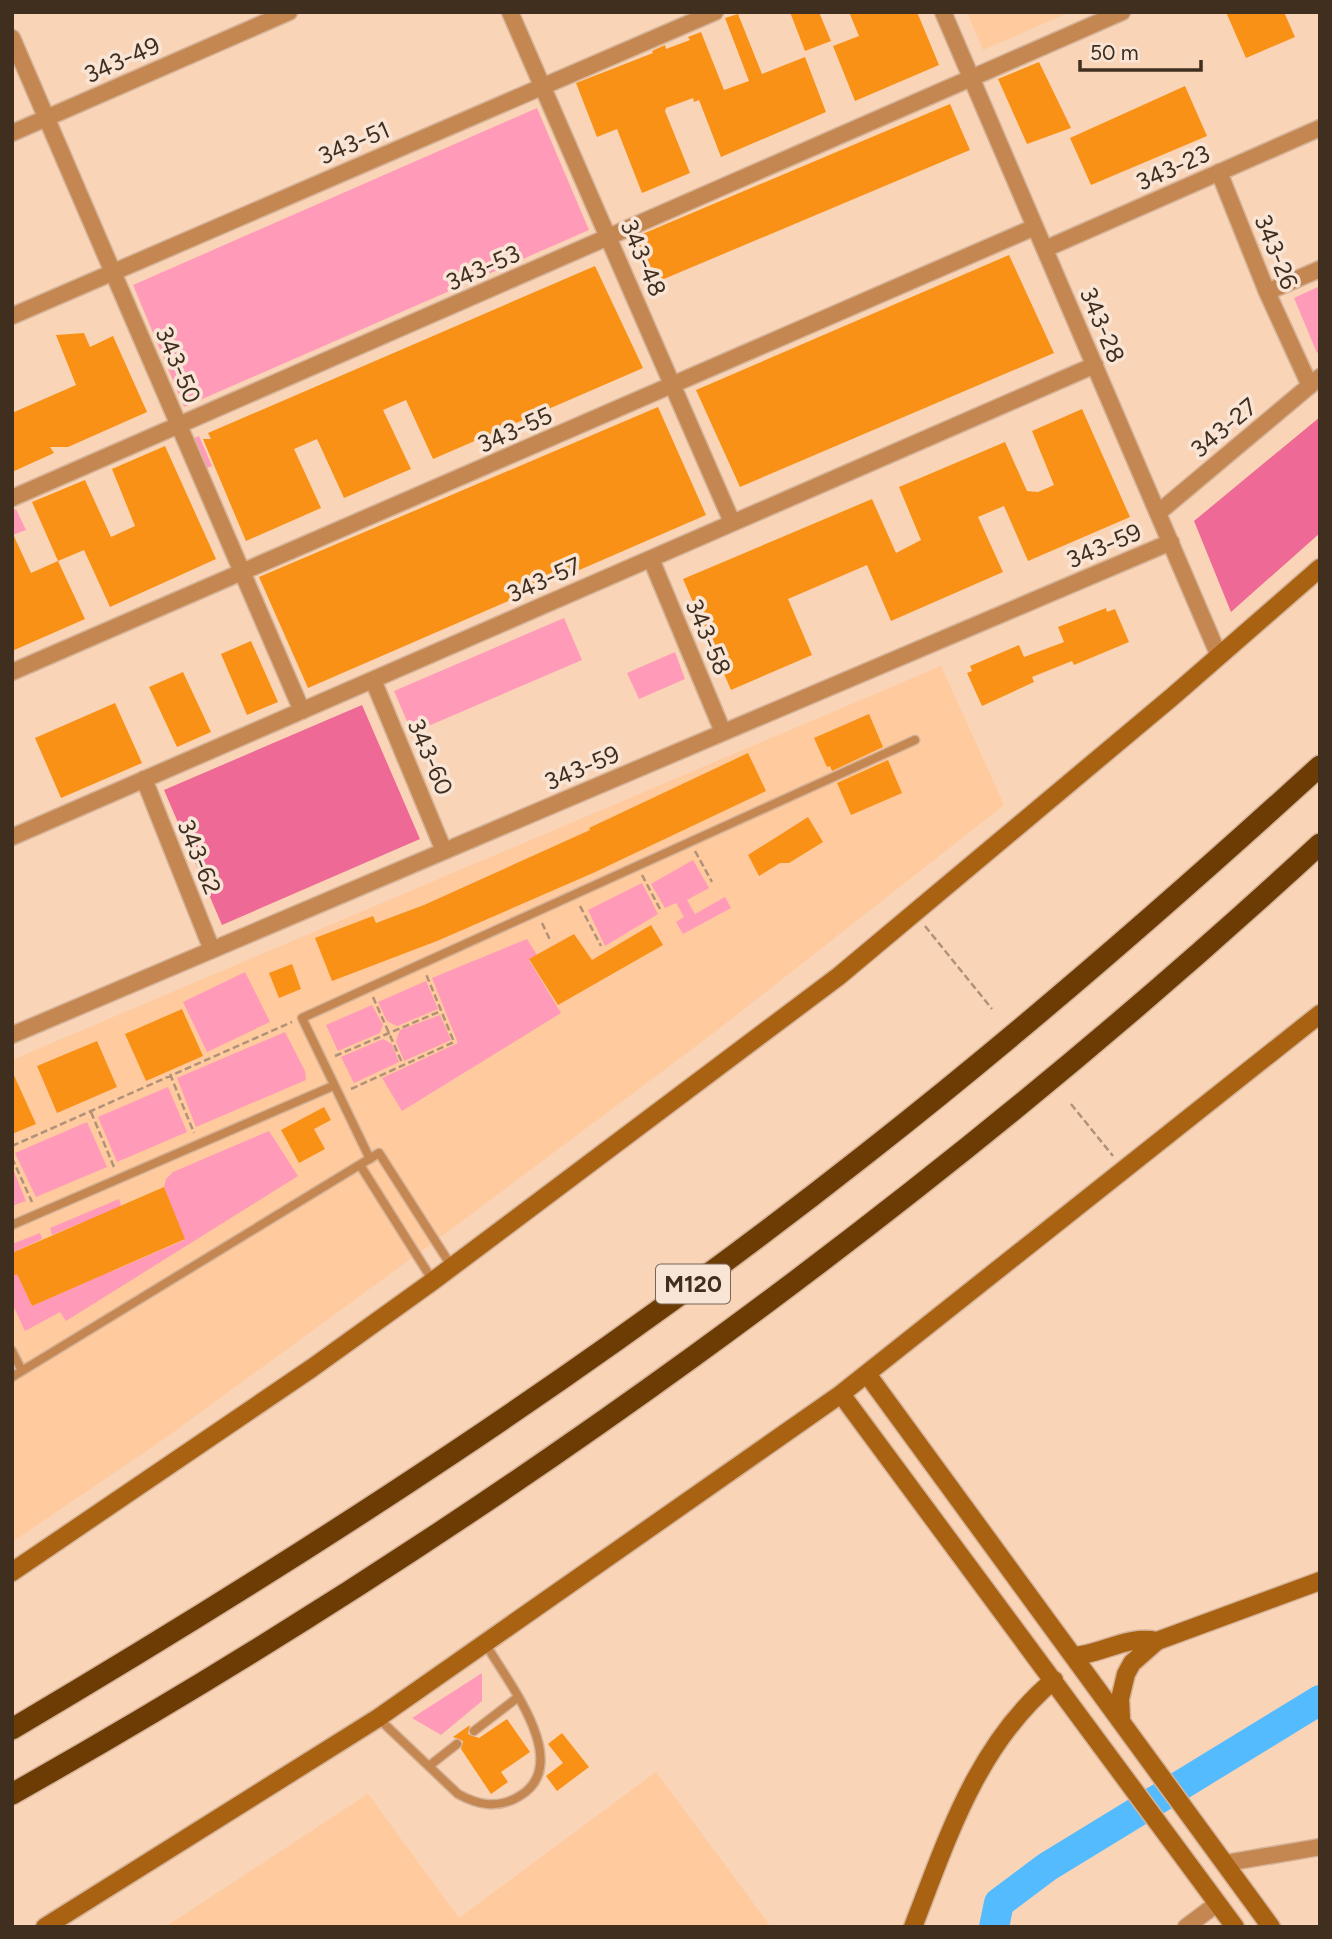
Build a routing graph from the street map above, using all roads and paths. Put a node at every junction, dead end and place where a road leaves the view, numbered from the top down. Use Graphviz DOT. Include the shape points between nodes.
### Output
graph roads {
  1 [pos="289,12"];
  2 [pos="510,12"];
  3 [pos="715,12"];
  4 [pos="943,12"];
  5 [pos="1122,12"];
  6 [pos="12,38"];
  7 [pos="973,80"];
  8 [pos="542,86"];
  9 [pos="47,118"];
  10 [pos="1320,128"];
  11 [pos="12,133"];
  12 [pos="1219,172"];
  13 [pos="1035,227"];
  14 [pos="610,237"];
  15 [pos="1045,249"];
  16 [pos="1320,269"];
  17 [pos="113,272"];
  18 [pos="1267,292"];
  19 [pos="12,316"];
  20 [pos="1095,365"];
  21 [pos="1315,382"];
  22 [pos="673,385"];
  23 [pos="180,426"];
  24 [pos="12,498"];
  25 [pos="1158,513"];
  26 [pos="732,522"];
  27 [pos="1171,542"];
  28 [pos="651,559"];
  29 [pos="1320,568"];
  30 [pos="243,574"];
  31 [pos="1219,656"];
  32 [pos="12,672"];
  33 [pos="373,680"];
  34 [pos="302,710"];
  35 [pos="723,732"];
  36 [pos="915,740"];
  37 [pos="1320,766"];
  38 [pos="144,779"];
  39 [pos="12,837"];
  40 [pos="690,841"];
  41 [pos="1320,844"];
  42 [pos="444,851"];
  43 [pos="638,865"];
  44 [pos="712,882"];
  45 [pos="573,894"];
  46 [pos="660,909"];
  47 [pos="536,911"];
  48 [pos="914,913"];
  49 [pos="551,942"];
  50 [pos="601,946"];
  51 [pos="212,950"];
  52 [pos="421,963"];
  53 [pos="368,987"];
  54 [pos="992,1009"];
  55 [pos="441,1011"];
  56 [pos="1320,1014"];
  57 [pos="302,1018"];
  58 [pos="389,1033"];
  59 [pos="12,1035"];
  60 [pos="321,1061"];
  61 [pos="403,1065"];
  62 [pos="170,1074"];
  63 [pos="333,1086"];
  64 [pos="339,1095"];
  65 [pos="1072,1104"];
  66 [pos="91,1111"];
  67 [pos="12,1146"];
  68 [pos="200,1146"];
  69 [pos="12,1158"];
  70 [pos="370,1159"];
  71 [pos="359,1166"];
  72 [pos="1124,1170"];
  73 [pos="119,1180"];
  74 [pos="38,1214"];
  75 [pos="12,1225"];
  76 [pos="452,1267"];
  77 [pos="433,1280"];
  78 [pos="12,1351"];
  79 [pos="22,1371"];
  80 [pos="867,1374"];
  81 [pos="12,1377"];
  82 [pos="841,1394"];
  83 [pos="12,1572"];
  84 [pos="1320,1581"];
  85 [pos="1157,1641"];
  86 [pos="485,1643"];
  87 [pos="1074,1656"];
  88 [pos="1054,1680"];
  89 [pos="517,1698"];
  90 [pos="378,1718"];
  91 [pos="1121,1718"];
  92 [pos="12,1729"];
  93 [pos="474,1731"];
  94 [pos="457,1744"];
  95 [pos="429,1766"];
  96 [pos="12,1794"];
  97 [pos="1320,1847"];
  98 [pos="1226,1863"];
  99 [pos="1193,1868"];
  100 [pos="1218,1903"];
  101 [pos="45,1927"];
  102 [pos="914,1927"];
  103 [pos="1186,1927"];
  104 [pos="1235,1927"];
  105 [pos="1271,1927"];
  1 -- 9 [label="street, 343-49"];
  2 -- 8 [label="street, 343-48"];
  3 -- 8 [label="street, 343-51"];
  4 -- 7 [label="street, 343-28"];
  5 -- 7 [label="street, 343-53"];
  6 -- 9 [label="street, 343-50"];
  7 -- 13 [label="street, 343-28"];
  7 -- 14 [label="street, 343-53"];
  8 -- 14 [label="street, 343-48"];
  8 -- 17 [label="street, 343-51"];
  9 -- 11 [label="street, 343-49"];
  9 -- 17 [label="street, 343-50"];
  10 -- 12 [label="street, 343-23"];
  12 -- 15 [label="street, 343-23"];
  12 -- 18 [label="street, 343-26"];
  13 -- 15 [label="street, 343-28"];
  13 -- 22 [label="street, 343-55"];
  14 -- 22 [label="street, 343-48"];
  14 -- 23 [label="street, 343-53"];
  15 -- 20 [label="street, 343-28"];
  16 -- 18 [label="street"];
  17 -- 19 [label="street, 343-51"];
  17 -- 23 [label="street, 343-50"];
  18 -- 21 [label="street, 343-26"];
  20 -- 25 [label="street, 343-28"];
  20 -- 26 [label="street, 343-57"];
  21 -- 25 [label="street, 343-27"];
  22 -- 26 [label="street, 343-48"];
  22 -- 30 [label="street, 343-55"];
  23 -- 24 [label="street, 343-53"];
  23 -- 30 [label="street, 343-50"];
  25 -- 27 [label="street, 343-28"];
  26 -- 28 [label="street, 343-57"];
  27 -- 31 [label="street, 343-28"];
  27 -- 35 [label="street, 343-59"];
  28 -- 33 [label="street, 343-57"];
  28 -- 35 [label="street, 343-58"];
  29 -- 31 [label="street"];
  30 -- 32 [label="street, 343-55"];
  30 -- 34 [label="street, 343-50"];
  31 -- 48 [label="street"];
  33 -- 34 [label="street, 343-57"];
  33 -- 42 [label="street, 343-60"];
  34 -- 38 [label="street, 343-57"];
  35 -- 42 [label="street, 343-59"];
  36 -- 40 [label="lane"];
  37 -- 92 [label="highway, M120" via="1010,1038 731,1257 404,1487"];
  38 -- 39 [label="street, 343-57"];
  38 -- 51 [label="street, 343-62"];
  40 -- 43 [label="lane"];
  40 -- 44 [label="path"];
  41 -- 96 [label="highway, M120" via="1065,1066 918,1185 693,1355 348,1591"];
  42 -- 51 [label="street, 343-59"];
  43 -- 45 [label="lane"];
  43 -- 46 [label="path"];
  45 -- 47 [label="lane"];
  45 -- 50 [label="path"];
  47 -- 49 [label="path"];
  47 -- 52 [label="lane"];
  48 -- 54 [label="path"];
  48 -- 76 [label="street" via="839,976"];
  51 -- 59 [label="street, 343-59"];
  52 -- 53 [label="lane"];
  52 -- 55 [label="path"];
  53 -- 57 [label="lane"];
  53 -- 58 [label="path"];
  55 -- 58 [label="path"];
  55 -- 61 [label="path" via="454,1042"];
  56 -- 72 [label="street"];
  57 -- 60 [label="lane"];
  57 -- 62 [label="path"];
  58 -- 60 [label="path"];
  58 -- 61 [label="path"];
  60 -- 63 [label="lane"];
  61 -- 64 [label="path"];
  62 -- 66 [label="path"];
  62 -- 68 [label="path"];
  63 -- 64 [label="lane"];
  63 -- 68 [label="lane"];
  64 -- 70 [label="lane"];
  65 -- 72 [label="path"];
  66 -- 67 [label="path"];
  66 -- 73 [label="path"];
  68 -- 73 [label="lane"];
  69 -- 74 [label="path"];
  70 -- 71 [label="lane"];
  70 -- 76 [label="lane" via="379,1153"];
  71 -- 77 [label="lane"];
  71 -- 79 [label="lane"];
  72 -- 80 [label="street"];
  73 -- 74 [label="lane"];
  74 -- 75 [label="lane"];
  76 -- 77 [label="street"];
  77 -- 83 [label="street"];
  78 -- 79 [label="lane"];
  79 -- 81 [label="lane"];
  80 -- 82 [label="street"];
  80 -- 87 [label="street"];
  82 -- 86 [label="street"];
  82 -- 88 [label="street"];
  84 -- 85 [label="street"];
  85 -- 87 [label="street" via="1141,1638"];
  85 -- 91 [label="street" via="1126,1674"];
  86 -- 89 [label="lane"];
  86 -- 90 [label="street"];
  87 -- 91 [label="street"];
  88 -- 99 [label="street"];
  88 -- 102 [label="street" via="1008,1726 975,1776"];
  89 -- 93 [label="lane"];
  89 -- 95 [label="lane" via="541,1747 535,1781 523,1794 491,1806 473,1802"];
  90 -- 95 [label="lane"];
  90 -- 101 [label="street"];
  91 -- 98 [label="street"];
  94 -- 95 [label="lane"];
  97 -- 98 [label="street"];
  98 -- 99 [label="street"];
  98 -- 105 [label="street"];
  99 -- 100 [label="street"];
  100 -- 103 [label="street"];
  100 -- 104 [label="street"];
}
